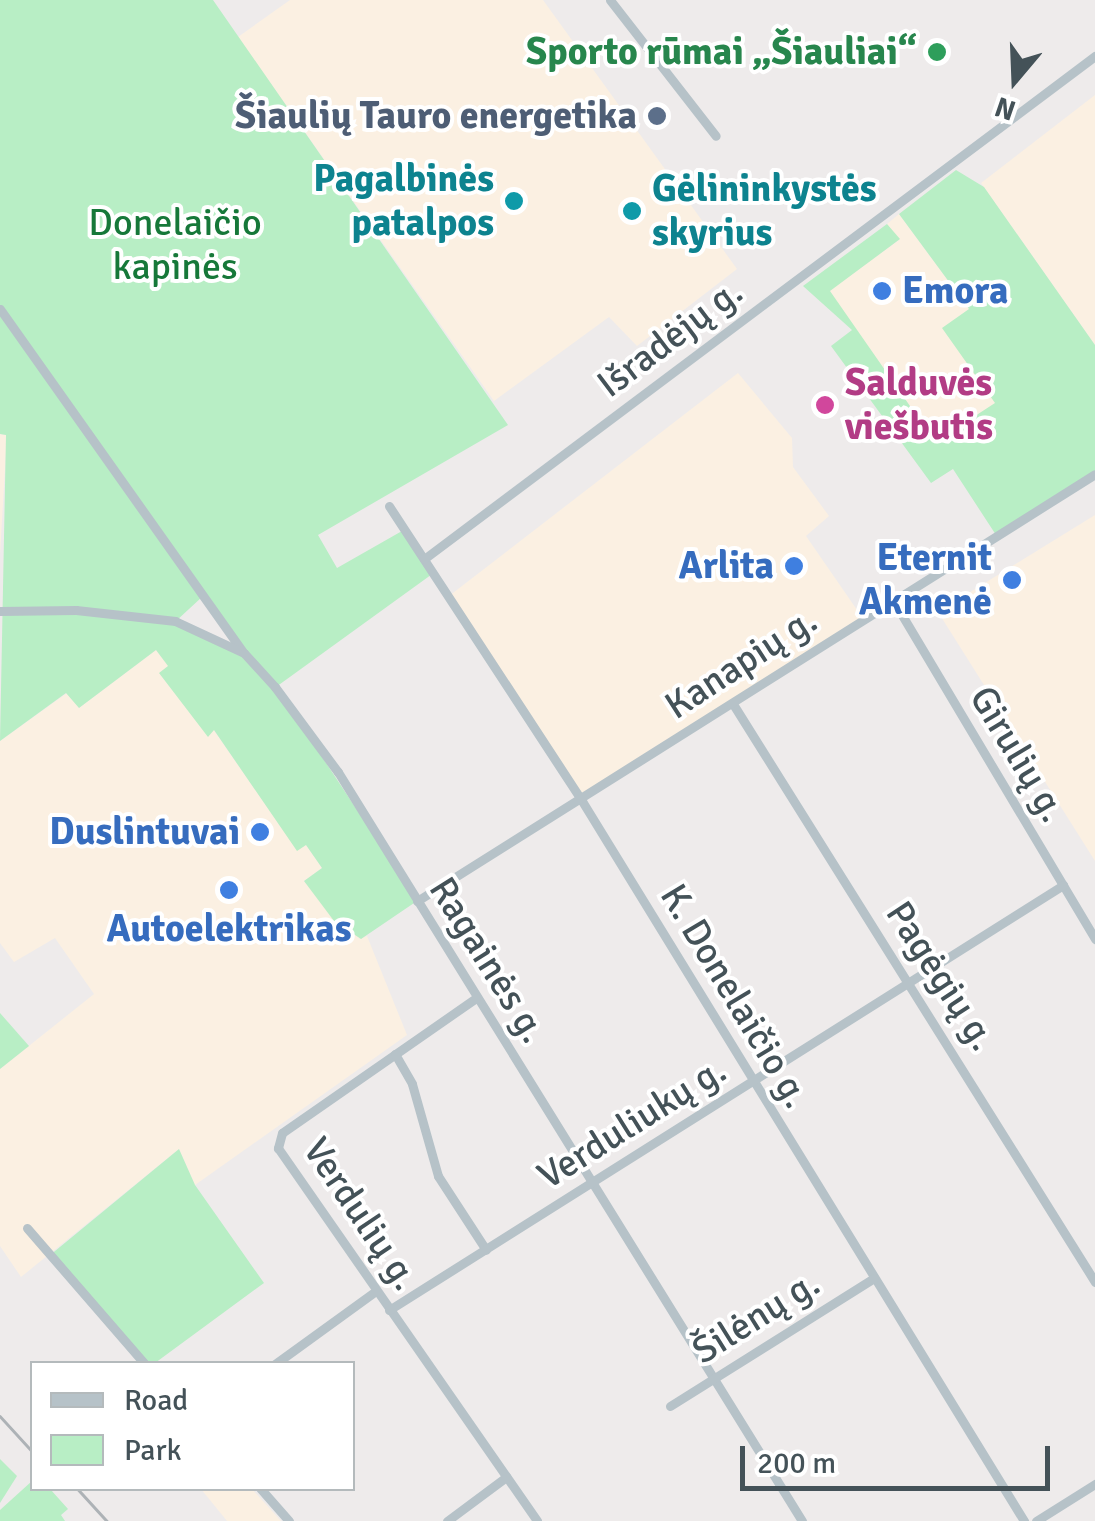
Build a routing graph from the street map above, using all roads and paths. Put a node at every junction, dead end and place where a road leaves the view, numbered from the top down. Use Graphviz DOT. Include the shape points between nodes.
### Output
graph roads {
  1 [pos="610,0"];
  2 [pos="1095,56"];
  3 [pos="716,136"];
  4 [pos="0,309"];
  5 [pos="1095,474"];
  6 [pos="388,506"];
  7 [pos="424,559"];
  8 [pos="893,600"];
  9 [pos="0,610"];
  10 [pos="244,653"];
  11 [pos="732,704"];
  12 [pos="582,801"];
  13 [pos="1063,885"];
  14 [pos="417,901"];
  15 [pos="1095,938"];
  16 [pos="910,985"];
  17 [pos="476,998"];
  18 [pos="395,1054"];
  19 [pos="753,1083"];
  20 [pos="591,1184"];
  21 [pos="27,1228"];
  22 [pos="486,1250"];
  23 [pos="874,1278"];
  24 [pos="1095,1282"];
  25 [pos="376,1291"];
  26 [pos="389,1310"];
  27 [pos="142,1361"];
  28 [pos="278,1361"];
  29 [pos="713,1379"];
  30 [pos="670,1406"];
  31 [pos="506,1477"];
  32 [pos="1095,1484"];
  33 [pos="263,1491"];
  34 [pos="289,1521"];
  35 [pos="447,1521"];
  36 [pos="536,1521"];
  37 [pos="802,1521"];
  38 [pos="1024,1521"];
  39 [pos="1036,1521"];
  1 -- 3 [label="street"];
  2 -- 7 [label="street, Išradėjų g."];
  4 -- 10 [label="street"];
  5 -- 8 [label="street, Kanapių g."];
  6 -- 7 [label="street, K. Donelaičio g."];
  7 -- 12 [label="street, K. Donelaičio g."];
  8 -- 11 [label="street, Kanapių g."];
  8 -- 13 [label="street, Girulių g."];
  9 -- 10 [label="street, Ragainės g." via="176,621"];
  10 -- 14 [label="street, Ragainės g." via="304,721"];
  11 -- 12 [label="street, Kanapių g."];
  11 -- 16 [label="street, Pagėgių g."];
  12 -- 14 [label="street, Kanapių g."];
  12 -- 19 [label="street, K. Donelaičio g."];
  13 -- 15 [label="street, Girulių g."];
  13 -- 16 [label="street, Verduliukų g."];
  14 -- 17 [label="street, Ragainės g."];
  16 -- 19 [label="street, Verduliukų g."];
  16 -- 24 [label="street, Pagėgių g."];
  17 -- 18 [label="street, Verdulių g."];
  17 -- 20 [label="street, Ragainės g."];
  18 -- 22 [label="street" via="412,1084 433,1165"];
  18 -- 25 [label="street, Verdulių g." via="278,1142"];
  19 -- 20 [label="street, Verduliukų g."];
  19 -- 23 [label="street, K. Donelaičio g."];
  20 -- 22 [label="street, Verduliukų g."];
  20 -- 29 [label="street, Ragainės g."];
  21 -- 27 [label="street"];
  22 -- 26 [label="street, Verduliukų g."];
  23 -- 29 [label="street, Šilėnų g."];
  23 -- 38 [label="street, K. Donelaičio g."];
  25 -- 26 [label="street, Verdulių g."];
  25 -- 28 [label="street"];
  26 -- 31 [label="street, Verdulių g."];
  29 -- 30 [label="street, Šilėnų g."];
  29 -- 37 [label="street, Ragainės g."];
  31 -- 35 [label="street"];
  31 -- 36 [label="street, Verdulių g."];
  32 -- 39 [label="street"];
  33 -- 34 [label="street"];
}
